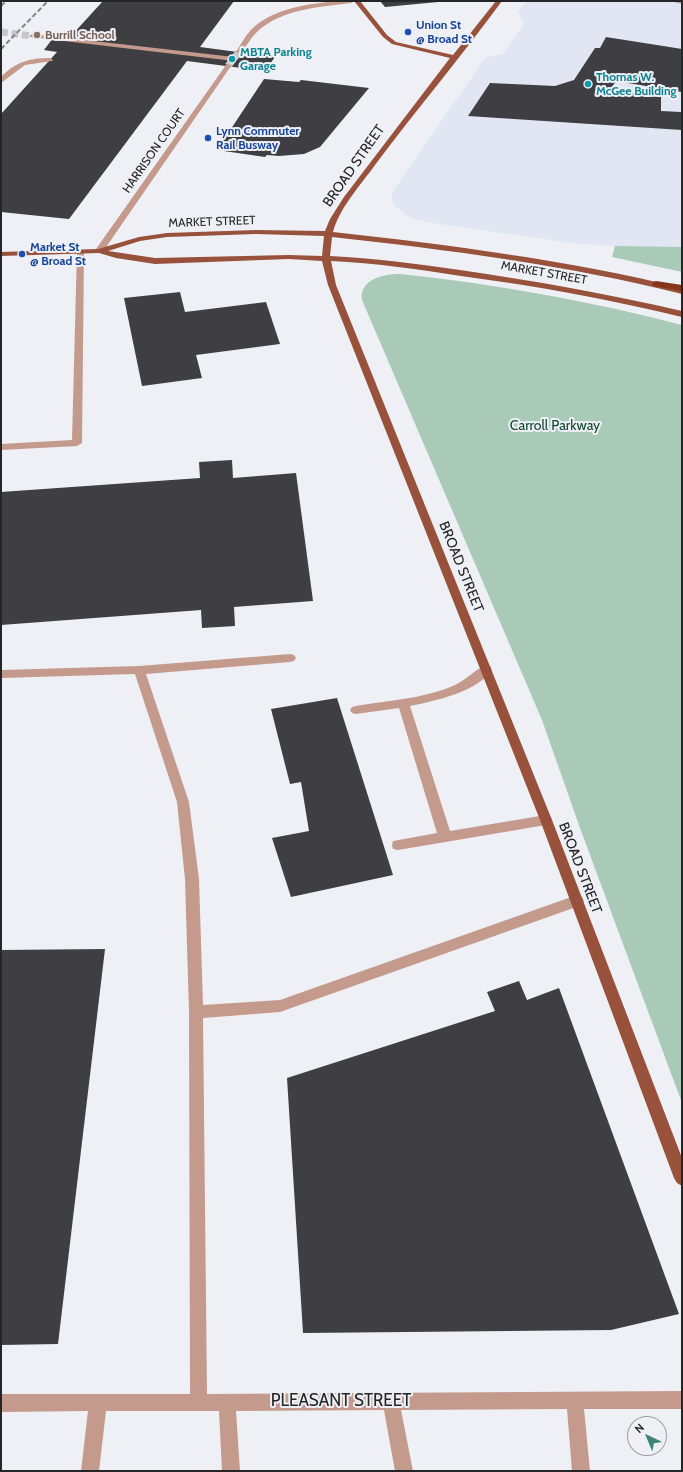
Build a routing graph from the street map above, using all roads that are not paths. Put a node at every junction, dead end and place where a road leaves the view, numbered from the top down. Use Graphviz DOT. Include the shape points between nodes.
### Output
graph roads {
  1 [pos="351,1"];
  2 [pos="356,1"];
  3 [pos="499,1"];
  4 [pos="676,1"];
  5 [pos="682,2"];
  6 [pos="32,36"];
  7 [pos="239,52"];
  8 [pos="455,57"];
  9 [pos="234,59"];
  10 [pos="50,60"];
  11 [pos="228,66"];
  12 [pos="1,81"];
  13 [pos="329,234"];
  14 [pos="99,251"];
  15 [pos="80,252"];
  16 [pos="1,254"];
  17 [pos="327,257"];
  18 [pos="682,289"];
  19 [pos="682,314"];
  20 [pos="1,447"];
  21 [pos="290,658"];
  22 [pos="486,669"];
  23 [pos="139,670"];
  24 [pos="1,674"];
  25 [pos="404,702"];
  26 [pos="356,710"];
  27 [pos="546,820"];
  28 [pos="445,837"];
  29 [pos="398,845"];
  30 [pos="577,901"];
  31 [pos="196,1012"];
  32 [pos="682,1178"];
  33 [pos="575,1400"];
  34 [pos="682,1400"];
  35 [pos="199,1401"];
  36 [pos="391,1401"];
  37 [pos="98,1402"];
  38 [pos="227,1402"];
  39 [pos="1,1403"];
  40 [pos="90,1471"];
  41 [pos="231,1471"];
  42 [pos="404,1471"];
  43 [pos="582,1471"];
  1 -- 7 [label="street" via="300,9 278,16 251,34"];
  2 -- 8 [label="main road" via="394,43"];
  3 -- 8 [label="main road, BROAD STREET"];
  4 -- 5 [label="street"];
  6 -- 9 [label="street"];
  8 -- 13 [label="main road, BROAD STREET" via="416,104 344,203"];
  10 -- 12 [label="street" via="21,63"];
  11 -- 14 [label="street, HARRISON COURT"];
  13 -- 14 [label="main road, MARKET STREET" via="262,232 167,235 125,242"];
  13 -- 17 [label="main road, BROAD STREET"];
  13 -- 18 [label="main road, MARKET STREET" via="550,263"];
  14 -- 15 [label="main road, MARKET STREET"];
  14 -- 17 [label="main road, MARKET STREET" via="155,261"];
  15 -- 16 [label="main road, MARKET STREET"];
  15 -- 20 [label="street" via="77,442"];
  17 -- 19 [label="main road, MARKET STREET" via="401,264 553,286"];
  17 -- 22 [label="main road, BROAD STREET" via="332,285"];
  21 -- 23 [label="street"];
  22 -- 25 [label="street" via="473,680 446,693"];
  22 -- 27 [label="main road, BROAD STREET"];
  23 -- 24 [label="street"];
  23 -- 31 [label="street" via="183,802 192,879"];
  25 -- 26 [label="street"];
  25 -- 28 [label="street"];
  27 -- 28 [label="street"];
  27 -- 30 [label="main road, BROAD STREET"];
  28 -- 29 [label="street"];
  30 -- 31 [label="street" via="280,1006"];
  30 -- 32 [label="main road, BROAD STREET"];
  31 -- 35 [label="street"];
  33 -- 34 [label="street, PLEASANT STREET"];
  33 -- 36 [label="street, PLEASANT STREET"];
  33 -- 43 [label="street"];
  35 -- 37 [label="street, PLEASANT STREET"];
  35 -- 38 [label="street, PLEASANT STREET"];
  36 -- 38 [label="street, PLEASANT STREET"];
  36 -- 42 [label="street"];
  37 -- 39 [label="street, PLEASANT STREET"];
  37 -- 40 [label="street"];
  38 -- 41 [label="street"];
}
